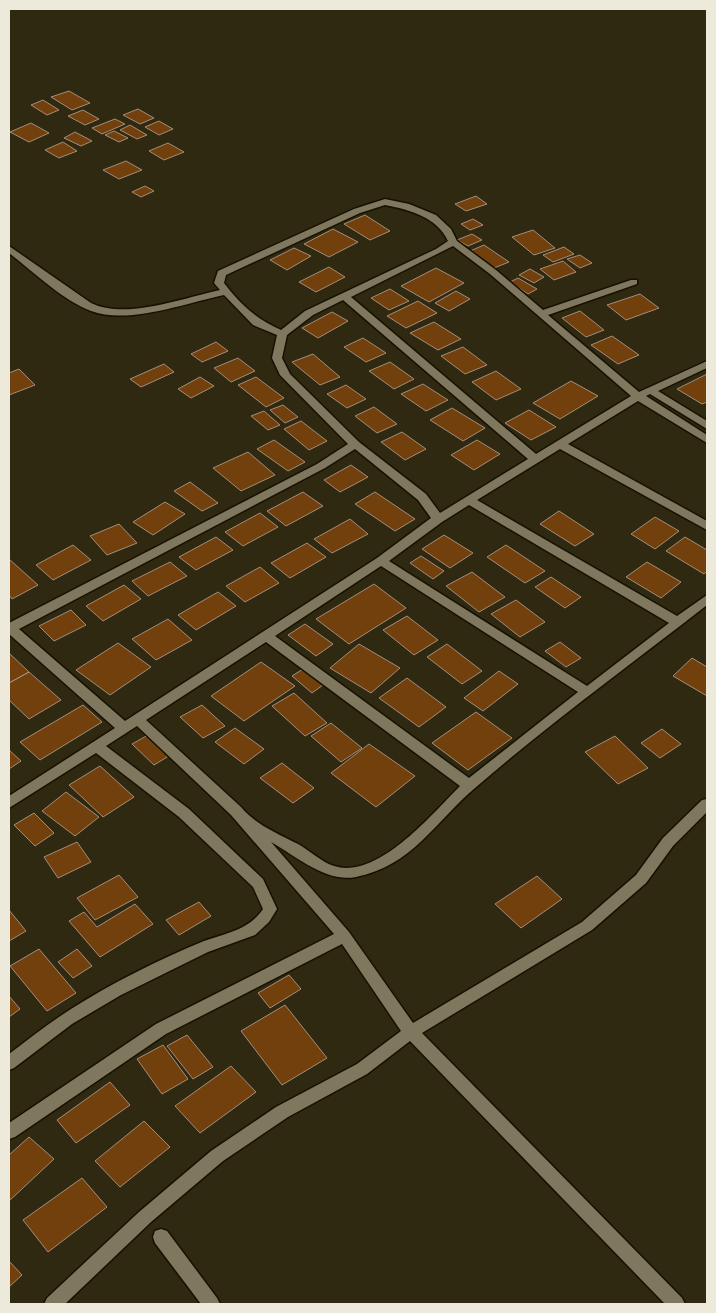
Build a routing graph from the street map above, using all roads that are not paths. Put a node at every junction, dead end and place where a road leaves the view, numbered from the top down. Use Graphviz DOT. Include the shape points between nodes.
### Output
graph roads {
  1 [pos="453,242"];
  2 [pos="9,249"];
  3 [pos="634,282"];
  4 [pos="225,292"];
  5 [pos="344,296"];
  6 [pos="541,314"];
  7 [pos="282,334"];
  8 [pos="707,364"];
  9 [pos="650,390"];
  10 [pos="638,396"];
  11 [pos="707,426"];
  12 [pos="707,440"];
  13 [pos="355,444"];
  14 [pos="560,444"];
  15 [pos="535,459"];
  16 [pos="470,501"];
  17 [pos="438,519"];
  18 [pos="707,526"];
  19 [pos="381,561"];
  20 [pos="707,599"];
  21 [pos="677,622"];
  22 [pos="10,627"];
  23 [pos="266,636"];
  24 [pos="588,692"];
  25 [pos="137,719"];
  26 [pos="124,728"];
  27 [pos="96,746"];
  28 [pos="469,785"];
  29 [pos="9,803"];
  30 [pos="707,804"];
  31 [pos="244,822"];
  32 [pos="344,936"];
  33 [pos="411,1032"];
  34 [pos="9,1062"];
  35 [pos="9,1132"];
  36 [pos="161,1237"];
  37 [pos="53,1304"];
  38 [pos="211,1304"];
  39 [pos="676,1304"];
  1 -- 4 [label="street" via="448,231 433,217 385,202 221,273 219,283"];
  1 -- 5 [label="street"];
  1 -- 6 [label="street"];
  2 -- 4 [label="street" via="77,300 106,312 140,310"];
  3 -- 6 [label="street"];
  4 -- 7 [label="street" via="257,323"];
  5 -- 7 [label="street" via="308,313"];
  5 -- 15 [label="street"];
  6 -- 10 [label="street"];
  7 -- 13 [label="street" via="277,358 285,375"];
  8 -- 9 [label="street"];
  9 -- 10 [label="street"];
  9 -- 11 [label="street"];
  10 -- 12 [label="street"];
  10 -- 14 [label="street"];
  13 -- 17 [label="street" via="422,497"];
  13 -- 22 [label="street" via="321,466"];
  14 -- 15 [label="street"];
  14 -- 18 [label="street"];
  15 -- 16 [label="street"];
  16 -- 17 [label="street"];
  16 -- 21 [label="street"];
  17 -- 19 [label="street"];
  19 -- 23 [label="street"];
  19 -- 24 [label="street"];
  20 -- 21 [label="street"];
  21 -- 24 [label="street"];
  22 -- 26 [label="street"];
  23 -- 25 [label="street"];
  23 -- 28 [label="street"];
  24 -- 28 [label="street"];
  25 -- 26 [label="street"];
  25 -- 31 [label="street"];
  26 -- 27 [label="street"];
  27 -- 29 [label="street"];
  27 -- 34 [label="street" via="184,813 258,883 270,909 260,925 207,946 86,1007"];
  28 -- 31 [label="street" via="408,847 377,865 355,872 331,871"];
  30 -- 33 [label="street" via="668,842 641,879 587,926"];
  31 -- 32 [label="street"];
  32 -- 33 [label="street"];
  32 -- 35 [label="street" via="161,1029"];
  33 -- 37 [label="street" via="362,1069 282,1112 217,1156 145,1217"];
  33 -- 39 [label="street"];
  36 -- 38 [label="street"];
}
